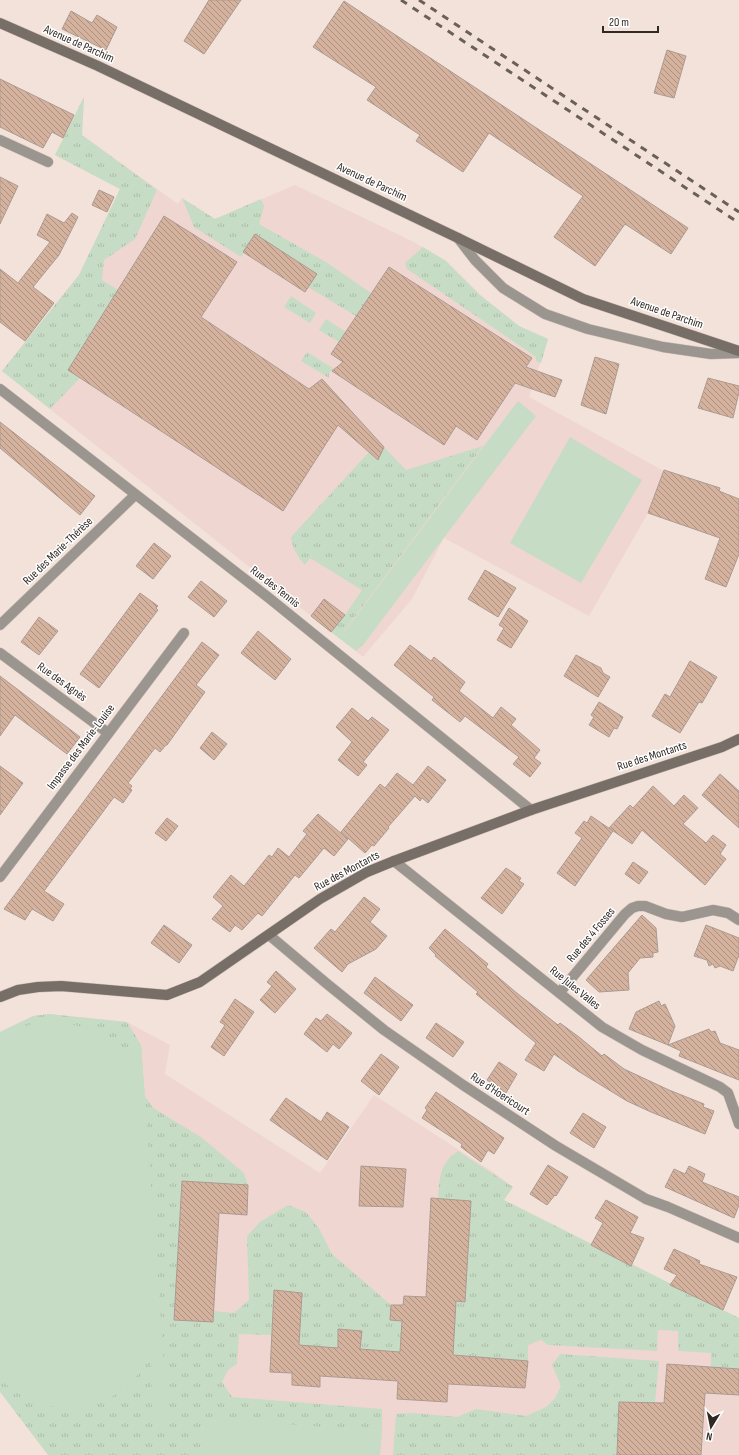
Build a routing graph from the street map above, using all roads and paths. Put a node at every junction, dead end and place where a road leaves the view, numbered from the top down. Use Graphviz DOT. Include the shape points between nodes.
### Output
graph roads {
  1 [pos="0,23"];
  2 [pos="0,140"];
  3 [pos="48,162"];
  4 [pos="458,238"];
  5 [pos="739,352"];
  6 [pos="0,389"];
  7 [pos="135,495"];
  8 [pos="0,625"];
  9 [pos="184,633"];
  10 [pos="0,653"];
  11 [pos="108,733"];
  12 [pos="739,740"];
  13 [pos="531,810"];
  14 [pos="394,860"];
  15 [pos="0,877"];
  16 [pos="739,920"];
  17 [pos="269,935"];
  18 [pos="560,992"];
  19 [pos="0,997"];
  20 [pos="739,1124"];
  21 [pos="739,1238"];
  1 -- 4 [label="street, Avenue de Parchim" via="98,66"];
  2 -- 3 [label="street"];
  4 -- 5 [label="street, Avenue de Parchim" via="583,299"];
  4 -- 5 [label="street" via="475,260 503,288 545,314 588,329 663,347 711,354"];
  6 -- 7 [label="street, Rue des Tennis"];
  7 -- 8 [label="street, Rue des Marie-Thérèse"];
  7 -- 13 [label="street, Rue des Tennis" via="268,598"];
  9 -- 11 [label="street, Impasse des Marie-Louise"];
  10 -- 11 [label="street, Rue des Agnès"];
  11 -- 15 [label="street, Impasse des Marie-Louise"];
  12 -- 13 [label="street, Rue des Montants"];
  13 -- 14 [label="street, Rue des Montants"];
  14 -- 17 [label="street, Rue des Montants" via="345,884"];
  14 -- 18 [label="street, Rue Jules Valles"];
  16 -- 18 [label="street, Rue des 4 Fosses" via="728,913 713,910 682,917 645,906 632,908"];
  17 -- 19 [label="street, Rue des Montants" via="200,982 167,995 61,986 18,990"];
  17 -- 21 [label="street, Rue d'Hoericourt" via="384,1030 556,1146 646,1199"];
  18 -- 20 [label="street, Rue Jules Valles" via="602,1026 642,1050 720,1087 728,1093"];
}
